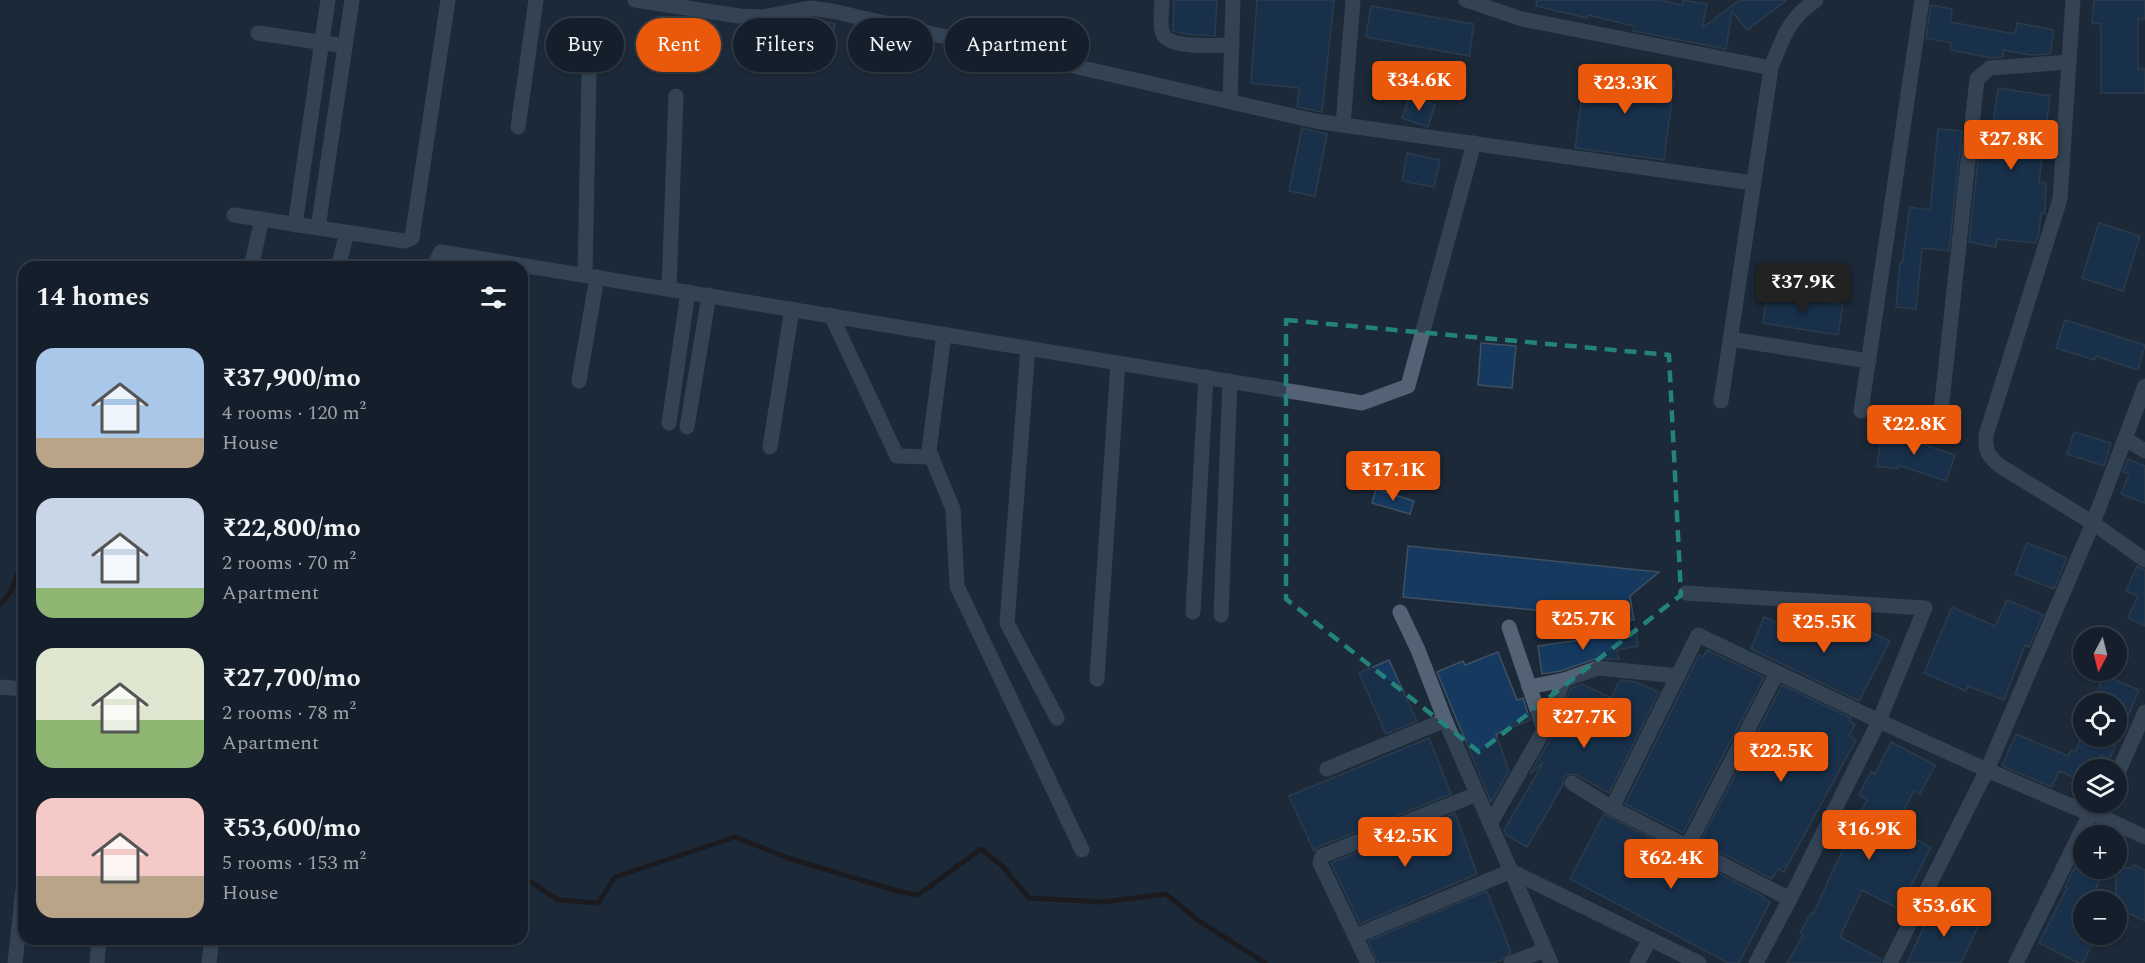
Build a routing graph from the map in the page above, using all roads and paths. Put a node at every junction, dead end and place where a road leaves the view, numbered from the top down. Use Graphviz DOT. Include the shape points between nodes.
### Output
graph roads {
  1 [pos="328,0"];
  2 [pos="352,0"];
  3 [pos="448,0"];
  4 [pos="536,0"];
  5 [pos="635,0"];
  6 [pos="1162,0"];
  7 [pos="1233,0"];
  8 [pos="1353,0"];
  9 [pos="1466,0"];
  10 [pos="1816,0"];
  11 [pos="1922,0"];
  12 [pos="2073,0"];
  13 [pos="258,33"];
  14 [pos="321,42"];
  15 [pos="1232,45"];
  16 [pos="345,46"];
  17 [pos="2069,62"];
  18 [pos="1771,68"];
  19 [pos="589,72"];
  20 [pos="676,96"];
  21 [pos="1230,101"];
  22 [pos="1343,125"];
  23 [pos="518,127"];
  24 [pos="1474,143"];
  25 [pos="1753,183"];
  26 [pos="234,215"];
  27 [pos="262,219"];
  28 [pos="295,225"];
  29 [pos="318,228"];
  30 [pos="347,233"];
  31 [pos="252,261"];
  32 [pos="340,261"];
  33 [pos="436,261"];
  34 [pos="492,261"];
  35 [pos="528,267"];
  36 [pos="591,276"];
  37 [pos="669,289"];
  38 [pos="688,292"];
  39 [pos="709,296"];
  40 [pos="792,309"];
  41 [pos="831,315"];
  42 [pos="944,334"];
  43 [pos="1730,339"];
  44 [pos="1028,348"];
  45 [pos="1869,362"];
  46 [pos="1118,363"];
  47 [pos="1206,377"];
  48 [pos="579,381"];
  49 [pos="1230,381"];
  50 [pos="2145,386"];
  51 [pos="1720,401"];
  52 [pos="1862,411"];
  53 [pos="1941,411"];
  54 [pos="669,423"];
  55 [pos="687,427"];
  56 [pos="2126,439"];
  57 [pos="770,447"];
  58 [pos="2145,450"];
  59 [pos="932,457"];
  60 [pos="2093,524"];
  61 [pos="2145,560"];
  62 [pos="1686,593"];
  63 [pos="1193,612"];
  64 [pos="1400,612"];
  65 [pos="1221,615"];
  66 [pos="1509,627"];
  67 [pos="1777,673"];
  68 [pos="1678,676"];
  69 [pos="1097,679"];
  70 [pos="1564,680"];
  71 [pos="0,687"];
  72 [pos="1529,687"];
  73 [pos="18,688"];
  74 [pos="2145,712"];
  75 [pos="1057,718"];
  76 [pos="1445,720"];
  77 [pos="1879,721"];
  78 [pos="1544,730"];
  79 [pos="2124,759"];
  80 [pos="1327,769"];
  81 [pos="1987,770"];
  82 [pos="1572,783"];
  83 [pos="1477,794"];
  84 [pos="2073,802"];
  85 [pos="1612,808"];
  86 [pos="2097,813"];
  87 [pos="2102,813"];
  88 [pos="1490,824"];
  89 [pos="2145,837"];
  90 [pos="1688,845"];
  91 [pos="1082,850"];
  92 [pos="1511,871"];
  93 [pos="1790,899"];
  94 [pos="18,935"];
  95 [pos="1356,936"];
  96 [pos="1650,939"];
  97 [pos="98,945"];
  98 [pos="211,945"];
  99 [pos="1548,956"];
  100 [pos="15,963"];
  101 [pos="97,963"];
  102 [pos="208,963"];
  103 [pos="1368,963"];
  104 [pos="1511,963"];
  105 [pos="1637,963"];
  106 [pos="1699,963"];
  107 [pos="1756,963"];
  108 [pos="1890,963"];
  109 [pos="2016,963"];
  1 -- 14 [label="street"];
  2 -- 16 [label="street"];
  3 -- 30 [label="street" via="412,238 404,241"];
  4 -- 23 [label="street"];
  5 -- 21 [label="street" via="739,16 763,17 810,8 832,10"];
  6 -- 15 [label="street" via="1161,27 1170,41"];
  7 -- 15 [label="street"];
  8 -- 22 [label="street"];
  9 -- 18 [label="street" via="1522,19"];
  10 -- 18 [label="street" via="1801,10 1787,28"];
  11 -- 45 [label="street"];
  12 -- 17 [label="street"];
  13 -- 14 [label="street"];
  14 -- 16 [label="street"];
  14 -- 28 [label="street"];
  15 -- 21 [label="street"];
  16 -- 29 [label="street"];
  17 -- 53 [label="street" via="1990,68 1977,79"];
  17 -- 60 [label="street" via="2060,199 1986,435 1985,449 2000,466"];
  18 -- 25 [label="street"];
  19 -- 36 [label="street"];
  20 -- 37 [label="street"];
  21 -- 22 [label="street"];
  22 -- 24 [label="street"];
  24 -- 25 [label="street"];
  24 -- 49 [label="street" via="1408,386 1362,403"];
  25 -- 43 [label="street"];
  26 -- 27 [label="street"];
  27 -- 28 [label="street"];
  27 -- 31 [label="street"];
  28 -- 29 [label="street"];
  29 -- 30 [label="street"];
  30 -- 32 [label="street"];
  33 -- 34 [label="street" via="441,252"];
  35 -- 36 [label="street"];
  36 -- 37 [label="street"];
  36 -- 48 [label="street"];
  37 -- 38 [label="street"];
  38 -- 39 [label="street"];
  38 -- 54 [label="street"];
  39 -- 40 [label="street"];
  39 -- 55 [label="street"];
  40 -- 41 [label="street"];
  40 -- 57 [label="street"];
  41 -- 42 [label="street"];
  41 -- 59 [label="street" via="897,456"];
  42 -- 44 [label="street"];
  42 -- 59 [label="street" via="929,451"];
  43 -- 45 [label="street"];
  43 -- 51 [label="street"];
  44 -- 46 [label="street"];
  44 -- 75 [label="street" via="1007,623"];
  45 -- 52 [label="street"];
  46 -- 47 [label="street"];
  46 -- 69 [label="street"];
  47 -- 49 [label="street"];
  47 -- 63 [label="street"];
  49 -- 65 [label="street"];
  50 -- 56 [label="street"];
  56 -- 58 [label="street"];
  56 -- 60 [label="street"];
  59 -- 91 [label="street" via="953,509 957,586"];
  60 -- 61 [label="street"];
  60 -- 81 [label="street"];
  62 -- 77 [label="street" via="1925,608"];
  64 -- 76 [label="street"];
  66 -- 72 [label="street"];
  67 -- 68 [label="street" via="1698,635"];
  67 -- 77 [label="street"];
  67 -- 90 [label="street"];
  68 -- 70 [label="street" via="1598,669"];
  68 -- 85 [label="street"];
  70 -- 72 [label="street"];
  70 -- 78 [label="street"];
  71 -- 73 [label="street"];
  72 -- 78 [label="street"];
  74 -- 79 [label="street"];
  76 -- 80 [label="street"];
  76 -- 83 [label="street"];
  77 -- 81 [label="street"];
  77 -- 93 [label="street"];
  78 -- 88 [label="street"];
  81 -- 84 [label="street"];
  81 -- 108 [label="street"];
  82 -- 85 [label="street"];
  83 -- 88 [label="street"];
  83 -- 95 [label="street" via="1322,856 1320,863"];
  85 -- 90 [label="street"];
  86 -- 109 [label="street"];
  87 -- 89 [label="street"];
  88 -- 92 [label="street"];
  90 -- 93 [label="street"];
  92 -- 95 [label="street"];
  92 -- 96 [label="street"];
  92 -- 99 [label="street"];
  93 -- 107 [label="street"];
  94 -- 100 [label="street"];
  95 -- 103 [label="street"];
  96 -- 105 [label="street"];
  96 -- 106 [label="street"];
  97 -- 101 [label="street"];
  98 -- 102 [label="street"];
  99 -- 104 [label="street"];
}
